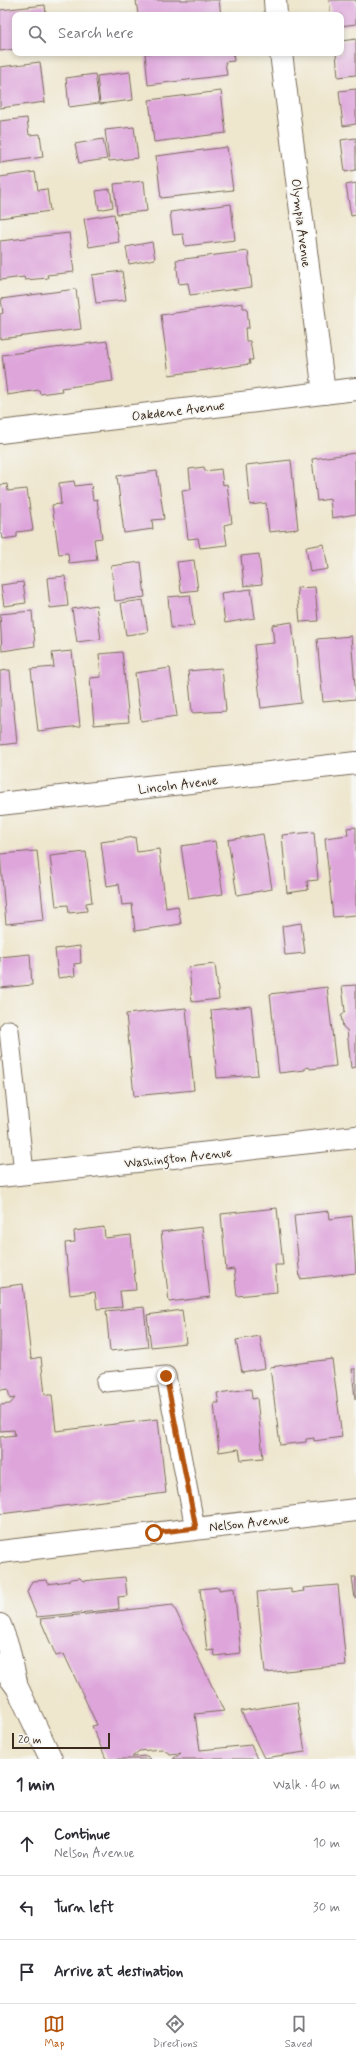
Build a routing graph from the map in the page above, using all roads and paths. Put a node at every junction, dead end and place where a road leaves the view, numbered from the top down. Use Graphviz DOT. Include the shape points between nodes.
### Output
graph roads {
  1 [pos="275,0"];
  2 [pos="276,12"];
  3 [pos="281,56"];
  4 [pos="356,389"];
  5 [pos="324,393"];
  6 [pos="0,432"];
  7 [pos="356,763"];
  8 [pos="0,804"];
  9 [pos="9,1030"];
  10 [pos="356,1137"];
  11 [pos="24,1173"];
  12 [pos="0,1176"];
  13 [pos="106,1382"];
  14 [pos="356,1510"];
  15 [pos="196,1528"];
  16 [pos="0,1552"];
  17 [pos="0,1625"];
  18 [pos="0,1664"];
  19 [pos="17,1687"];
  20 [pos="51,1759"];
  1 -- 2 [label="street"];
  3 -- 5 [label="street, Olympia Avenue"];
  4 -- 5 [label="street, Oakdene Avenue"];
  5 -- 6 [label="street, Oakdene Avenue"];
  7 -- 8 [label="street, Lincoln Avenue"];
  9 -- 11 [label="lane"];
  10 -- 11 [label="street, Washington Avenue"];
  11 -- 12 [label="street, Washington Avenue"];
  13 -- 15 [label="lane" via="166,1376"];
  14 -- 15 [label="street, Nelson Avenue"];
  15 -- 16 [label="street, Nelson Avenue"];
  17 -- 19 [label="street"];
  18 -- 19 [label="street"];
  19 -- 20 [label="street"];
}
